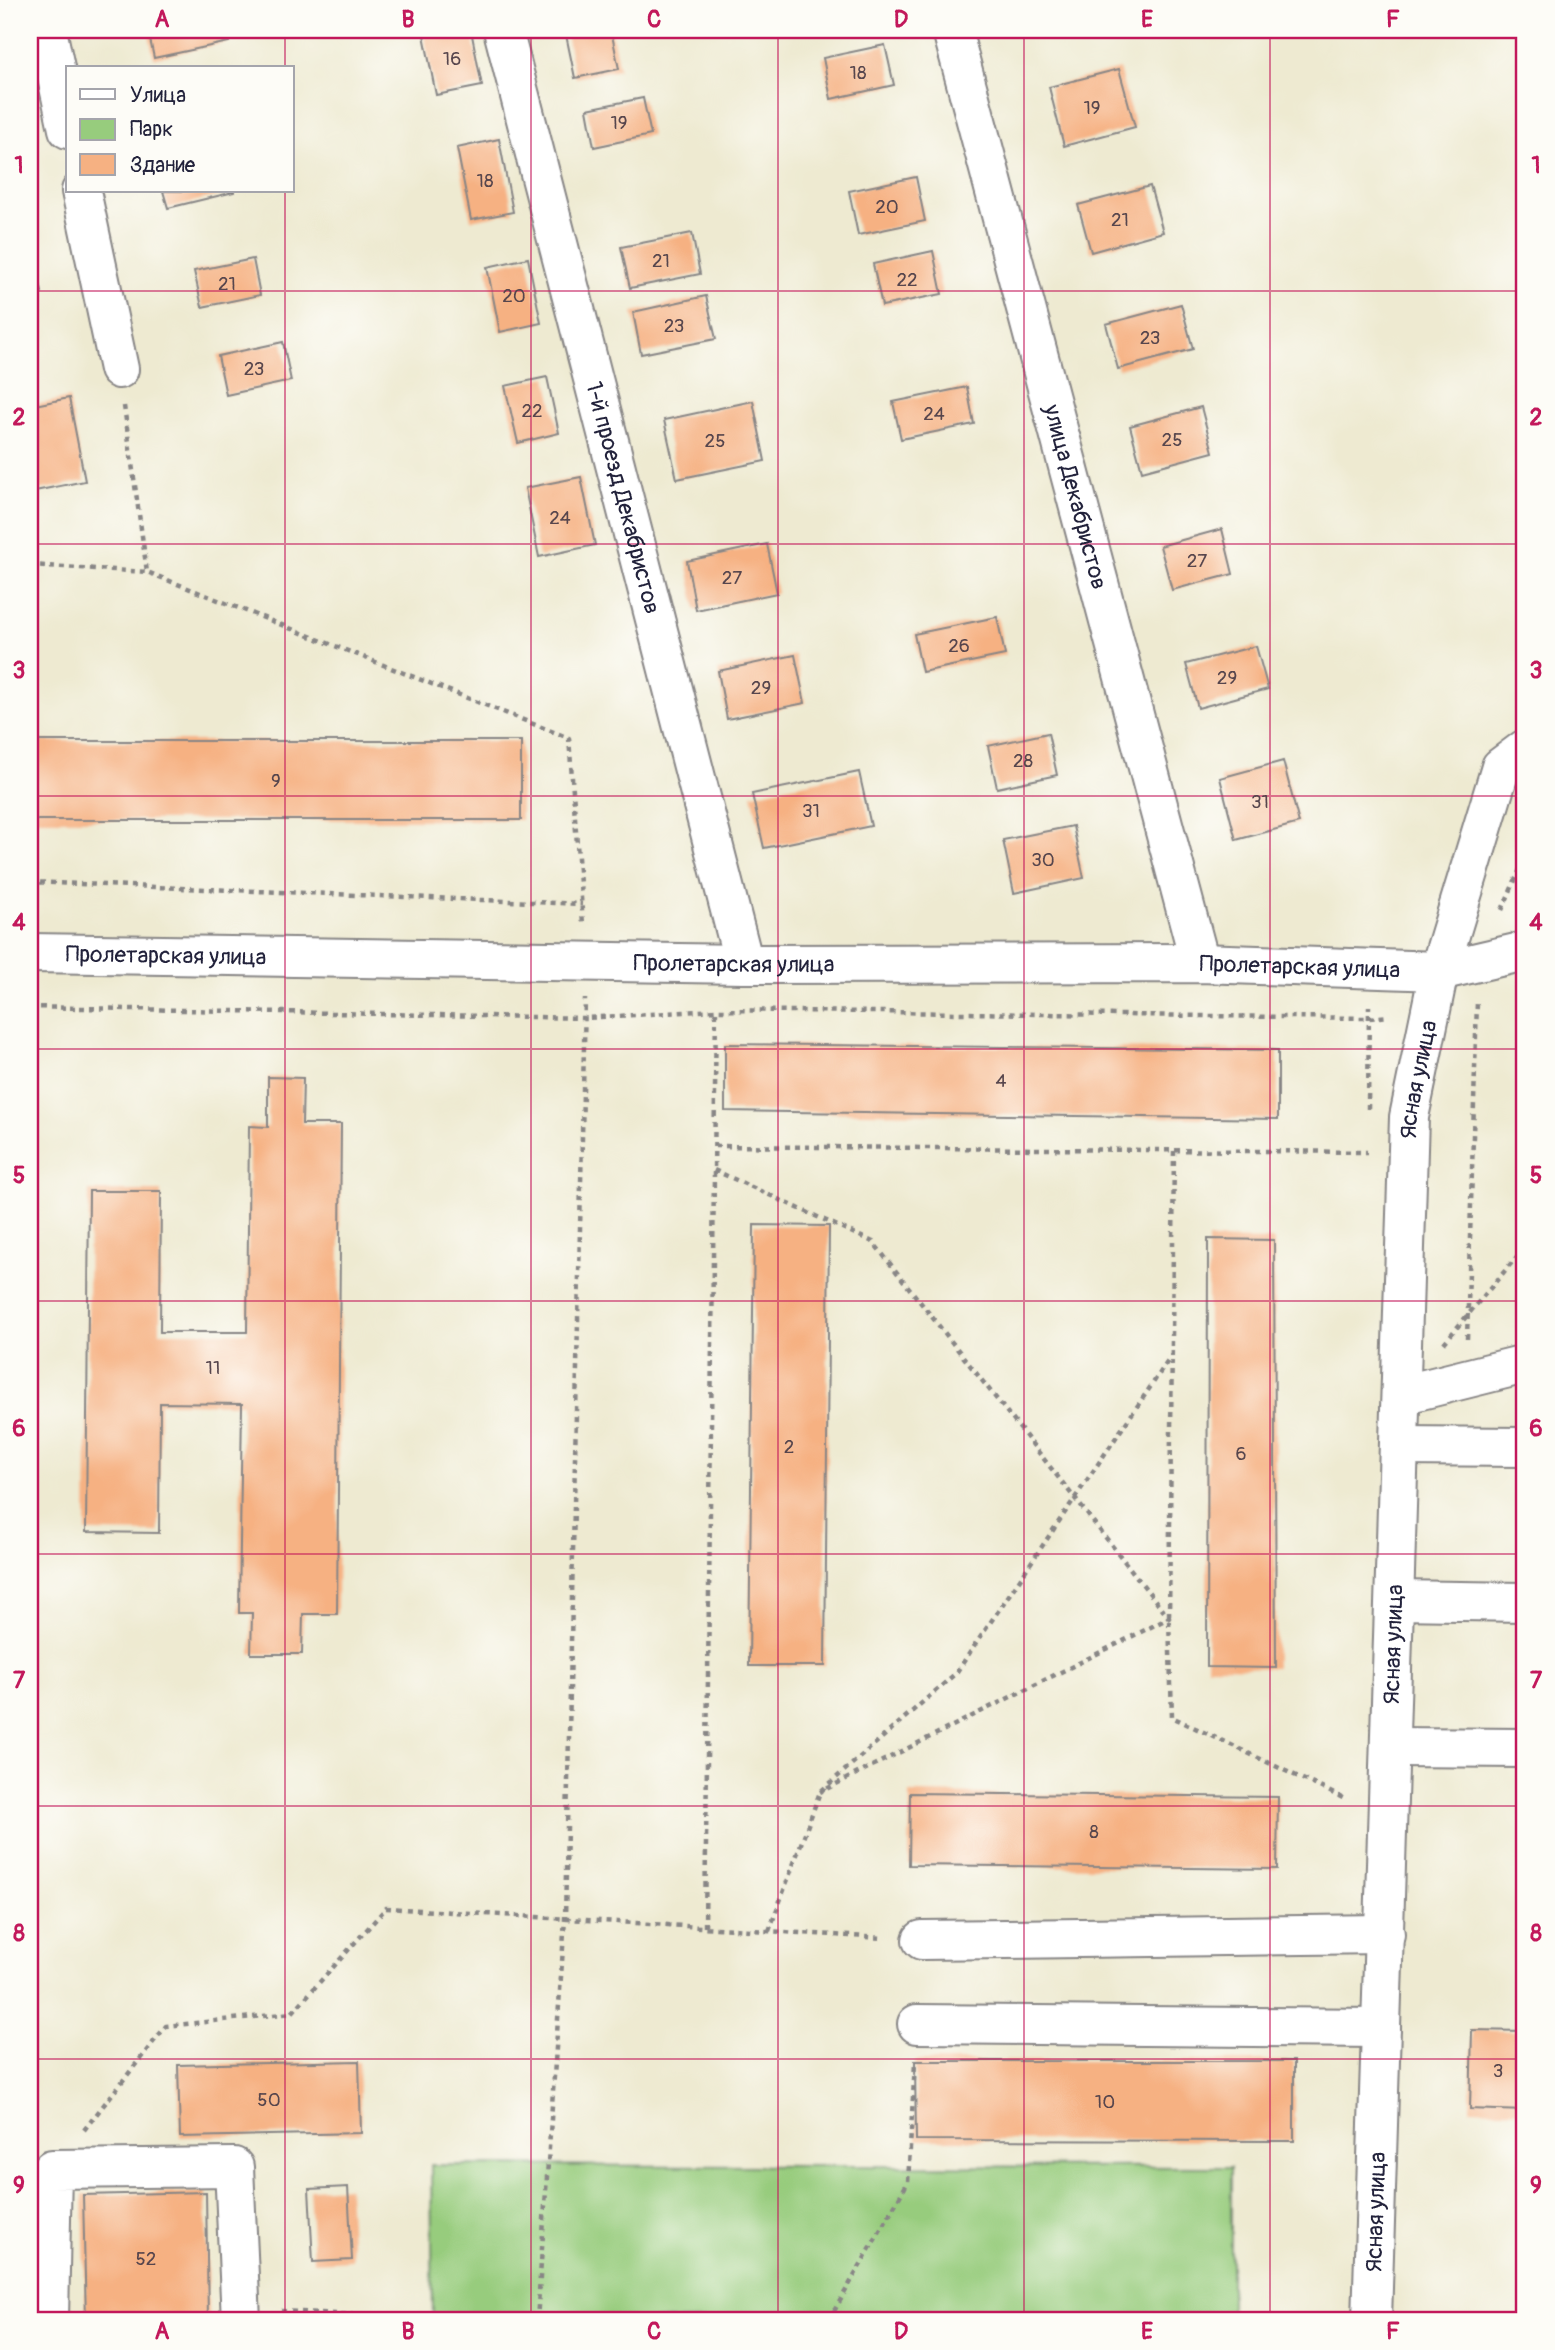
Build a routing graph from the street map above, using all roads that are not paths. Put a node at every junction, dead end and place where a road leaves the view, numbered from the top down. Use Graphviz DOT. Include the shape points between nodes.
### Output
graph roads {
  1 [pos="47,30"];
  2 [pos="503,30"];
  3 [pos="952,30"];
  4 [pos="66,120"];
  5 [pos="81,192"];
  6 [pos="119,369"];
  7 [pos="1525,748"];
  8 [pos="1525,951"];
  9 [pos="30,953"];
  10 [pos="1199,963"];
  11 [pos="730,964"];
  12 [pos="1439,971"];
  13 [pos="1525,1364"];
  14 [pos="1401,1395"];
  15 [pos="1399,1446"];
  16 [pos="1525,1447"];
  17 [pos="1395,1600"];
  18 [pos="1525,1602"];
  19 [pos="1391,1747"];
  20 [pos="1525,1748"];
  21 [pos="1385,1934"];
  22 [pos="922,1940"];
  23 [pos="917,2024"];
  24 [pos="1381,2028"];
  25 [pos="240,2314"];
  26 [pos="49,2320"];
  27 [pos="1372,2320"];
  1 -- 4 [label="street"];
  2 -- 11 [label="street, 1-й проезд Декабристов"];
  3 -- 10 [label="street, улица Декабристов"];
  5 -- 6 [label="street"];
  7 -- 12 [label="street, Ясная улица" via="1501,767"];
  8 -- 12 [label="street, Пролетарская улица"];
  9 -- 11 [label="street, Пролетарская улица"];
  10 -- 11 [label="street, Пролетарская улица"];
  10 -- 12 [label="street, Пролетарская улица"];
  12 -- 14 [label="street, Ясная улица" via="1409,1117"];
  13 -- 14 [label="street"];
  14 -- 15 [label="street, Ясная улица"];
  15 -- 16 [label="street"];
  15 -- 17 [label="street, Ясная улица"];
  17 -- 18 [label="street"];
  17 -- 19 [label="street, Ясная улица"];
  19 -- 20 [label="street"];
  19 -- 21 [label="street, Ясная улица"];
  21 -- 22 [label="street"];
  21 -- 24 [label="street, Ясная улица"];
  23 -- 24 [label="street"];
  24 -- 27 [label="street, Ясная улица"];
  25 -- 26 [label="street" via="234,2167 52,2169"];
}
